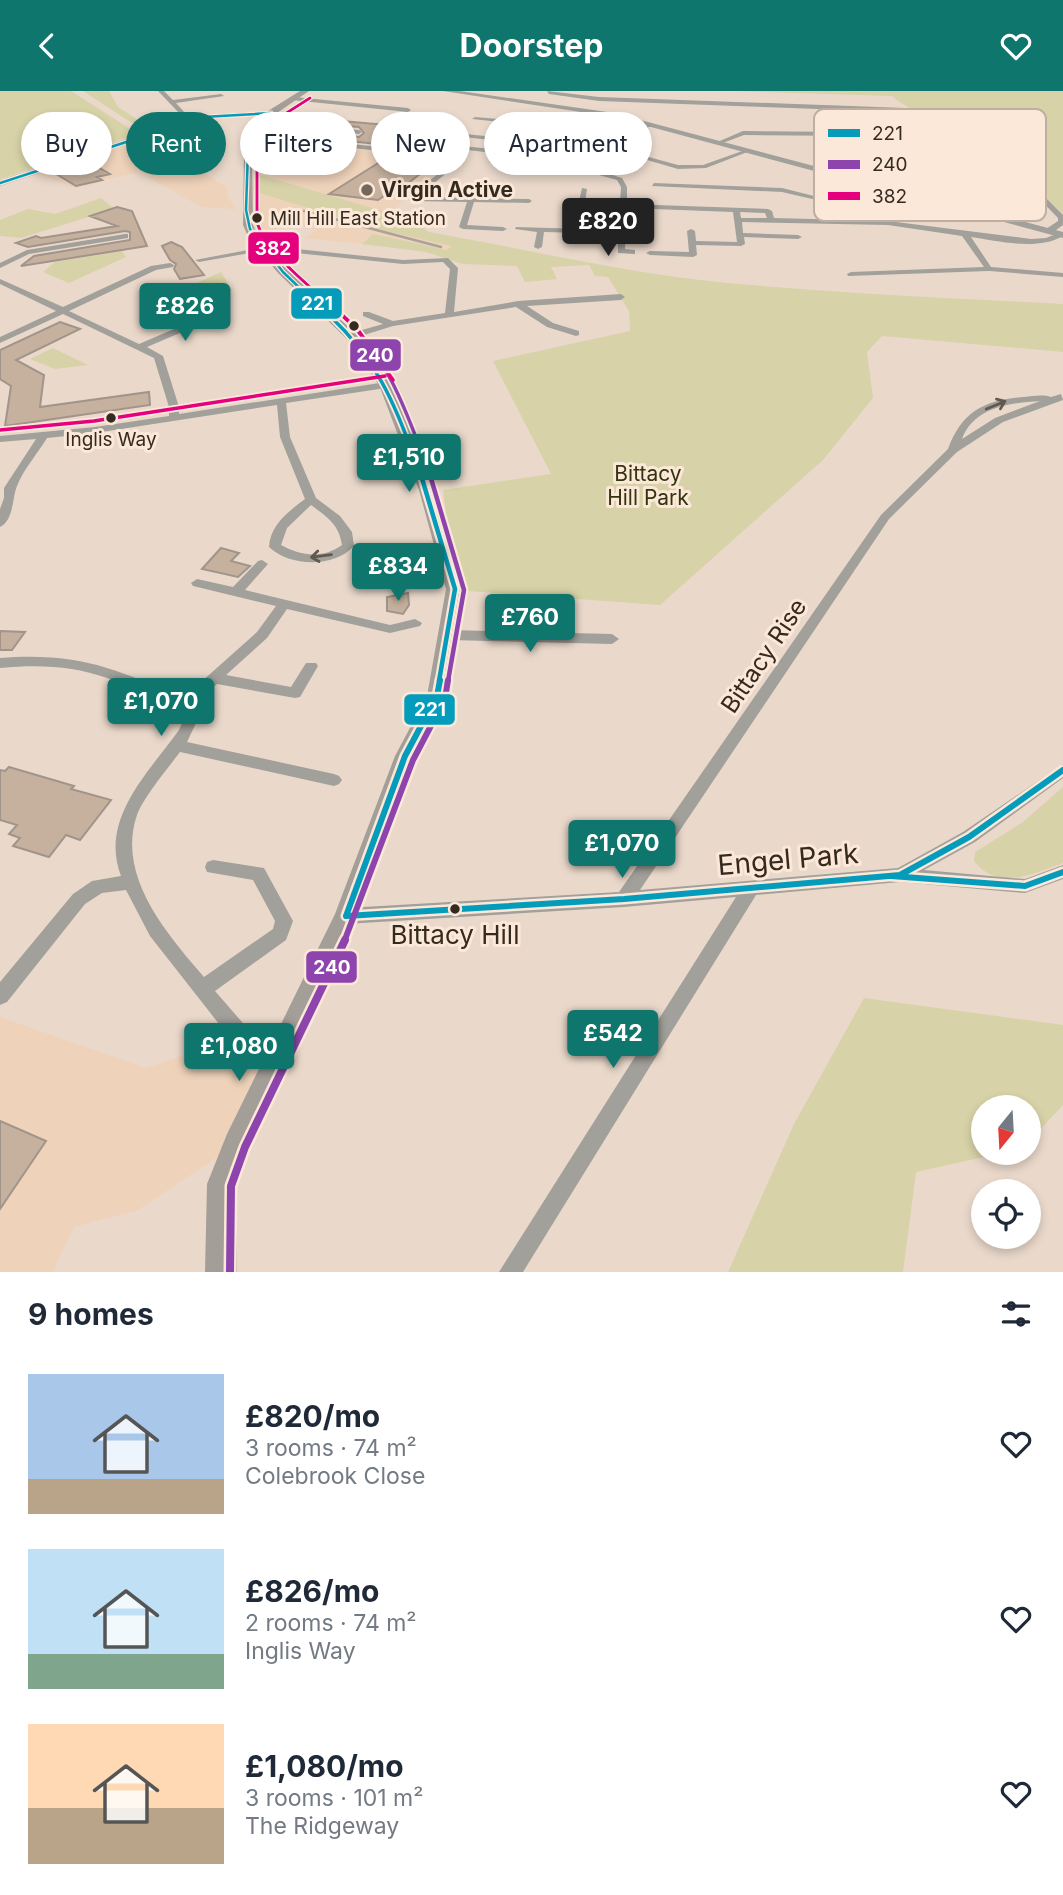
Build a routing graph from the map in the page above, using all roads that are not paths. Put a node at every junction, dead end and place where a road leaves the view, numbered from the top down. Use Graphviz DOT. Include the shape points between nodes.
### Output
graph roads {
  1 [pos="161,91"];
  2 [pos="446,91"];
  3 [pos="304,92"];
  4 [pos="549,92"];
  5 [pos="221,96"];
  6 [pos="294,99"];
  7 [pos="599,99"];
  8 [pos="173,103"];
  9 [pos="582,109"];
  10 [pos="877,109"];
  11 [pos="408,110"];
  12 [pos="592,111"];
  13 [pos="181,112"];
  14 [pos="273,112"];
  15 [pos="596,112"];
  16 [pos="475,118"];
  17 [pos="652,126"];
  18 [pos="814,134"];
  19 [pos="126,142"];
  20 [pos="718,143"];
  21 [pos="747,151"];
  22 [pos="652,160"];
  23 [pos="814,169"];
  24 [pos="247,175"];
  25 [pos="440,175"];
  26 [pos="612,175"];
  27 [pos="0,183"];
  28 [pos="654,185"];
  29 [pos="759,188"];
  30 [pos="584,189"];
  31 [pos="814,196"];
  32 [pos="471,200"];
  33 [pos="528,201"];
  34 [pos="1046,202"];
  35 [pos="581,204"];
  36 [pos="623,206"];
  37 [pos="736,210"];
  38 [pos="768,211"];
  39 [pos="580,215"];
  40 [pos="738,221"];
  41 [pos="1011,221"];
  42 [pos="772,222"];
  43 [pos="503,229"];
  44 [pos="519,229"];
  45 [pos="541,230"];
  46 [pos="691,231"];
  47 [pos="1049,231"];
  48 [pos="621,232"];
  49 [pos="1062,234"];
  50 [pos="740,235"];
  51 [pos="125,236"];
  52 [pos="966,236"];
  53 [pos="798,237"];
  54 [pos="692,243"];
  55 [pos="538,247"];
  56 [pos="262,248"];
  57 [pos="632,252"];
  58 [pos="650,253"];
  59 [pos="199,260"];
  60 [pos="170,265"];
  61 [pos="0,266"];
  62 [pos="989,269"];
  63 [pos="851,275"];
  64 [pos="1063,275"];
  65 [pos="0,281"];
  66 [pos="621,297"];
  67 [pos="519,305"];
  68 [pos="63,312"];
  69 [pos="219,313"];
  70 [pos="366,314"];
  71 [pos="449,316"];
  72 [pos="392,324"];
  73 [pos="576,333"];
  74 [pos="351,336"];
  75 [pos="0,339"];
  76 [pos="139,347"];
  77 [pos="386,385"];
  78 [pos="1062,397"];
  79 [pos="281,400"];
  80 [pos="174,417"];
  81 [pos="43,436"];
  82 [pos="0,439"];
  83 [pos="953,450"];
  84 [pos="311,500"];
  85 [pos="0,523"];
  86 [pos="262,564"];
  87 [pos="197,583"];
  88 [pos="236,592"];
  89 [pos="283,605"];
  90 [pos="415,623"];
  91 [pos="449,635"];
  92 [pos="612,639"];
  93 [pos="0,663"];
  94 [pos="311,666"];
  95 [pos="214,678"];
  96 [pos="183,706"];
  97 [pos="177,746"];
  98 [pos="1063,770"];
  99 [pos="334,781"];
  100 [pos="213,867"];
  101 [pos="1063,872"];
  102 [pos="900,875"];
  103 [pos="129,882"];
  104 [pos="750,889"];
  105 [pos="624,899"];
  106 [pos="346,916"];
  107 [pos="204,988"];
  108 [pos="0,996"];
  109 [pos="279,1055"];
  110 [pos="221,1272"];
  111 [pos="510,1272"];
  1 -- 8 [label="street"];
  2 -- 9 [label="street"];
  3 -- 6 [label="main road"];
  4 -- 7 [label="street"];
  5 -- 8 [label="street"];
  6 -- 11 [label="street"];
  6 -- 14 [label="main road"];
  7 -- 9 [label="street"];
  7 -- 10 [label="street"];
  8 -- 13 [label="street"];
  9 -- 12 [label="street"];
  12 -- 15 [label="street"];
  12 -- 16 [label="street" via="559,126"];
  17 -- 20 [label="street"];
  18 -- 20 [label="street" via="743,133"];
  19 -- 27 [label="street"];
  20 -- 21 [label="street"];
  21 -- 22 [label="street" via="704,167 678,167"];
  21 -- 23 [label="street"];
  24 -- 56 [label="main road" via="246,210 250,229"];
  25 -- 32 [label="street" via="410,199"];
  26 -- 36 [label="street" via="624,183"];
  28 -- 29 [label="street"];
  29 -- 31 [label="street"];
  29 -- 38 [label="street"];
  30 -- 35 [label="street"];
  32 -- 33 [label="street"];
  32 -- 43 [label="street" via="464,227"];
  34 -- 47 [label="street" via="1062,218"];
  35 -- 36 [label="street"];
  35 -- 39 [label="street"];
  36 -- 37 [label="street"];
  36 -- 48 [label="street"];
  37 -- 38 [label="street"];
  37 -- 40 [label="street"];
  38 -- 42 [label="street"];
  40 -- 42 [label="street"];
  40 -- 50 [label="street"];
  41 -- 47 [label="street"];
  42 -- 52 [label="street" via="907,225"];
  44 -- 45 [label="street"];
  45 -- 48 [label="street"];
  45 -- 55 [label="street"];
  46 -- 54 [label="street"];
  47 -- 49 [label="street"];
  48 -- 57 [label="street" via="621,251"];
  49 -- 52 [label="street" via="1042,241"];
  50 -- 53 [label="street"];
  50 -- 54 [label="street" via="741,244"];
  51 -- 61 [label="street" via="27,251"];
  52 -- 62 [label="street"];
  54 -- 58 [label="street" via="693,255"];
  56 -- 59 [label="street"];
  56 -- 71 [label="street" via="403,262 445,260 454,268"];
  56 -- 74 [label="main road"];
  60 -- 68 [label="street"];
  62 -- 63 [label="street"];
  62 -- 64 [label="street"];
  65 -- 68 [label="street"];
  66 -- 67 [label="street"];
  67 -- 71 [label="street"];
  67 -- 73 [label="street" via="550,325"];
  68 -- 75 [label="street"];
  68 -- 76 [label="street"];
  69 -- 76 [label="street"];
  70 -- 72 [label="street"];
  71 -- 72 [label="street"];
  72 -- 74 [label="street"];
  74 -- 77 [label="main road"];
  76 -- 80 [label="street" via="158,356"];
  77 -- 79 [label="street"];
  77 -- 91 [label="main road" via="427,489 455,589"];
  78 -- 83 [label="street, Bittacy Rise" via="999,420"];
  83 -- 78 [label="street, Bittacy Rise, one-way" via="958,430 977,413 1009,400"];
  79 -- 80 [label="street"];
  79 -- 84 [label="street" via="285,437"];
  80 -- 81 [label="street"];
  81 -- 82 [label="street"];
  81 -- 85 [label="street" via="10,488"];
  83 -- 105 [label="street, Bittacy Rise" via="885,517"];
  84 -- 84 [label="street, one-way" via="336,518 346,532 348,545 341,552 310,558 275,547 277,533"];
  86 -- 88 [label="street"];
  87 -- 88 [label="street"];
  88 -- 89 [label="street"];
  89 -- 90 [label="street" via="390,629"];
  89 -- 95 [label="street" via="262,635"];
  91 -- 92 [label="street"];
  91 -- 106 [label="main road" via="437,696 405,756"];
  93 -- 96 [label="street" via="39,659 84,663 119,674"];
  94 -- 95 [label="street" via="295,694"];
  95 -- 96 [label="street"];
  96 -- 97 [label="street" via="190,720"];
  97 -- 99 [label="street"];
  97 -- 103 [label="street" via="124,822"];
  98 -- 102 [label="street, Engel Park" via="969,837"];
  100 -- 107 [label="street" via="258,873 284,921 280,934"];
  101 -- 102 [label="street, Engel Park" via="1026,886"];
  102 -- 104 [label="street, Engel Park"];
  103 -- 107 [label="street" via="155,932"];
  103 -- 108 [label="street" via="98,886 79,899"];
  104 -- 105 [label="street, Engel Park"];
  104 -- 111 [label="street"];
  105 -- 106 [label="street, Engel Park"];
  106 -- 109 [label="main road"];
  107 -- 109 [label="street" via="241,1036 255,1047"];
  109 -- 110 [label="main road" via="222,1184"];
}
